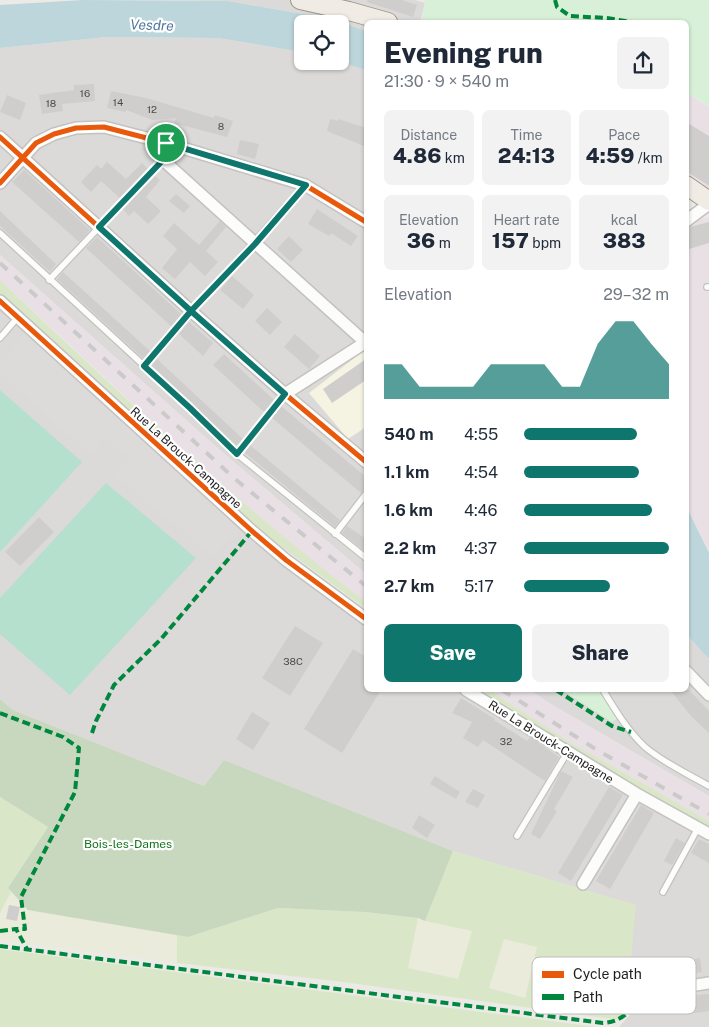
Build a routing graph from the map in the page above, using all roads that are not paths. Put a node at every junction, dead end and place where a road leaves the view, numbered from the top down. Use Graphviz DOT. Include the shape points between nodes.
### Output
graph roads {
  1 [pos="300,0"];
  2 [pos="381,20"];
  3 [pos="0,137"];
  4 [pos="166,143"];
  5 [pos="23,158"];
  6 [pos="163,160"];
  7 [pos="0,183"];
  8 [pos="306,185"];
  9 [pos="689,187"];
  10 [pos="709,202"];
  11 [pos="689,219"];
  12 [pos="364,221"];
  13 [pos="99,227"];
  14 [pos="0,233"];
  15 [pos="255,244"];
  16 [pos="49,280"];
  17 [pos="0,301"];
  18 [pos="191,311"];
  19 [pos="18,317"];
  20 [pos="0,338"];
  21 [pos="364,340"];
  22 [pos="364,343"];
  23 [pos="144,366"];
  24 [pos="285,394"];
  25 [pos="237,454"];
  26 [pos="364,460"];
  27 [pos="364,497"];
  28 [pos="335,534"];
  29 [pos="364,556"];
  30 [pos="364,618"];
  31 [pos="689,674"];
  32 [pos="469,692"];
  33 [pos="605,692"];
  34 [pos="709,695"];
  35 [pos="567,753"];
  36 [pos="709,786"];
  37 [pos="637,794"];
  38 [pos="698,828"];
  39 [pos="709,834"];
  40 [pos="517,836"];
  41 [pos="583,884"];
  42 [pos="663,892"];
  43 [pos="709,983"];
  44 [pos="696,985"];
  1 -- 2 [label="main road"];
  3 -- 5 [label="street"];
  4 -- 5 [label="street" via="104,127 76,128 54,134 36,144"];
  4 -- 6 [label="street"];
  4 -- 8 [label="street"];
  5 -- 7 [label="street"];
  5 -- 13 [label="street"];
  6 -- 13 [label="lane"];
  6 -- 15 [label="street"];
  8 -- 12 [label="street"];
  8 -- 15 [label="lane"];
  9 -- 10 [label="main road"];
  10 -- 11 [label="street"];
  13 -- 16 [label="lane"];
  13 -- 18 [label="street"];
  14 -- 16 [label="lane"];
  15 -- 18 [label="lane"];
  15 -- 21 [label="street"];
  16 -- 23 [label="lane"];
  17 -- 19 [label="street, Rue La Brouck-Campagne"];
  18 -- 23 [label="lane"];
  18 -- 24 [label="street"];
  19 -- 20 [label="lane"];
  19 -- 30 [label="street, Rue La Brouck-Campagne" via="252,532"];
  22 -- 24 [label="street"];
  23 -- 25 [label="lane"];
  24 -- 25 [label="lane"];
  24 -- 26 [label="street"];
  25 -- 28 [label="lane"];
  27 -- 28 [label="lane"];
  28 -- 29 [label="lane"];
  31 -- 34 [label="street"];
  32 -- 35 [label="street, Rue La Brouck-Campagne"];
  33 -- 36 [label="lane" via="631,732 645,746"];
  35 -- 37 [label="street, Rue La Brouck-Campagne"];
  35 -- 40 [label="lane"];
  37 -- 38 [label="street, Rue La Brouck-Campagne"];
  37 -- 41 [label="street"];
  38 -- 39 [label="street, Rue La Brouck-Campagne"];
  38 -- 42 [label="lane"];
  43 -- 44 [label="street"];
}
